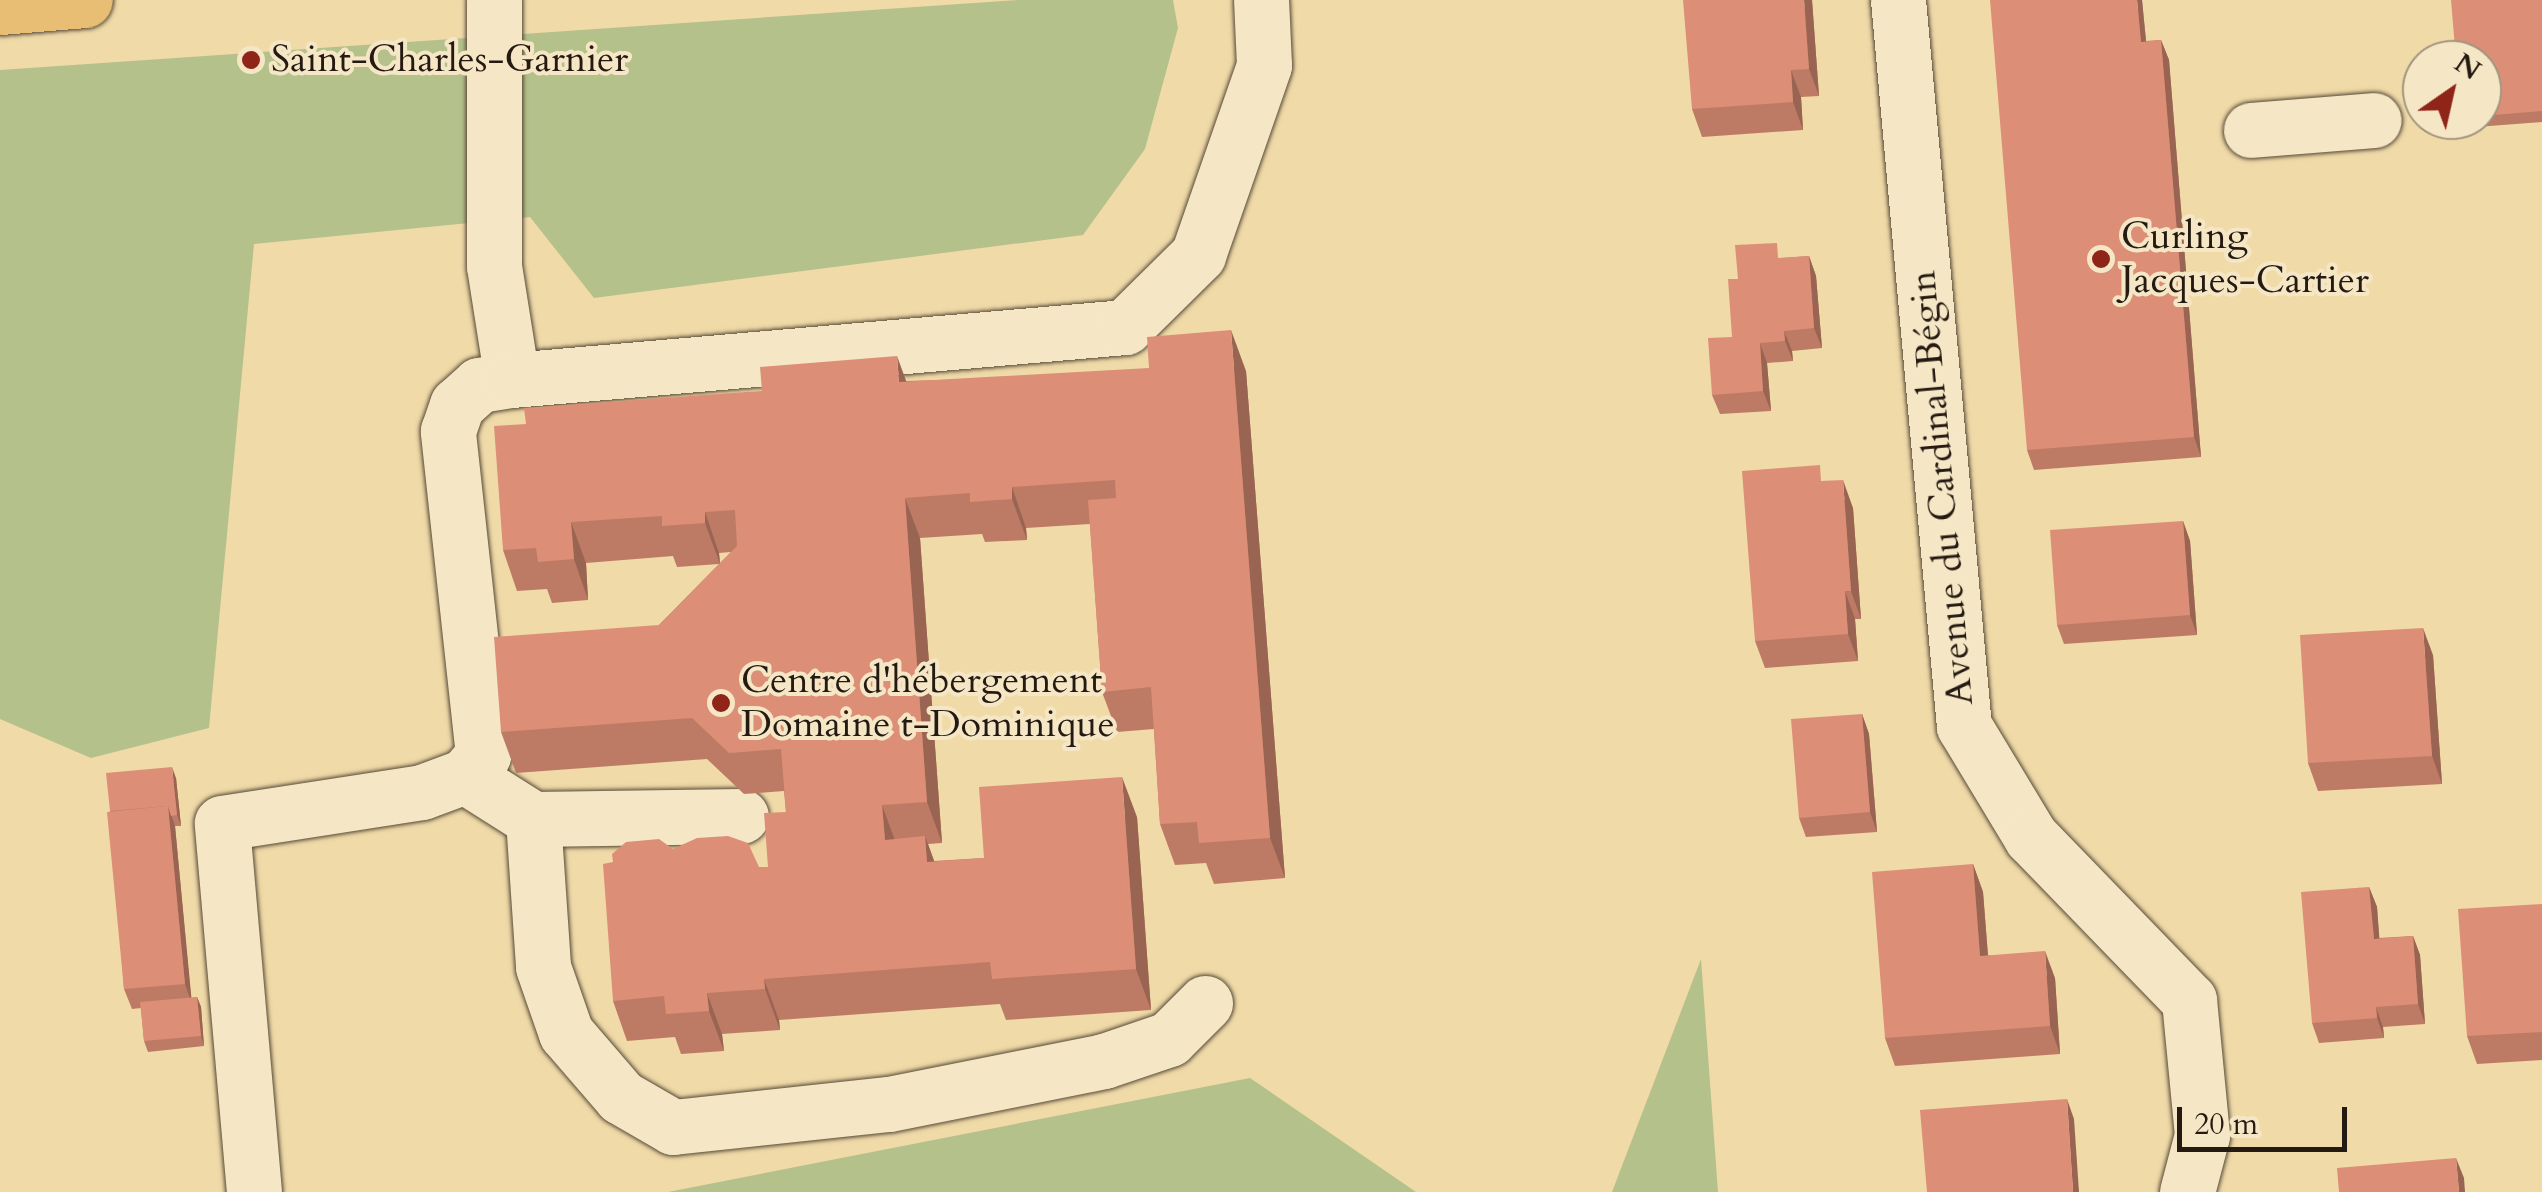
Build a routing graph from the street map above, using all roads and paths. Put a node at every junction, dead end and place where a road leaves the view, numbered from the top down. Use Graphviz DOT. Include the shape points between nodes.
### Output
graph roads {
  1 [pos="85,0"];
  2 [pos="494,0"];
  3 [pos="1261,0"];
  4 [pos="1898,0"];
  5 [pos="10,4"];
  6 [pos="2374,120"];
  7 [pos="2252,130"];
  8 [pos="512,380"];
  9 [pos="465,776"];
  10 [pos="741,816"];
  11 [pos="533,819"];
  12 [pos="1205,1003"];
  13 [pos="254,1192"];
  14 [pos="2187,1192"];
  1 -- 5 [label="main road"];
  2 -- 8 [label="street" via="494,266"];
  3 -- 8 [label="street" via="1264,65 1198,255 1125,327"];
  4 -- 14 [label="street, Avenue du Cardinal-Bégin" via="1964,726 2031,837 2190,1000 2202,1136"];
  6 -- 7 [label="street"];
  8 -- 9 [label="street" via="479,385 457,405 448,431 483,755"];
  9 -- 11 [label="street"];
  9 -- 13 [label="street" via="422,792 222,823"];
  10 -- 11 [label="street"];
  11 -- 12 [label="street" via="543,967 566,1033 622,1097 673,1127 889,1104 1104,1061 1168,1039"];
}
